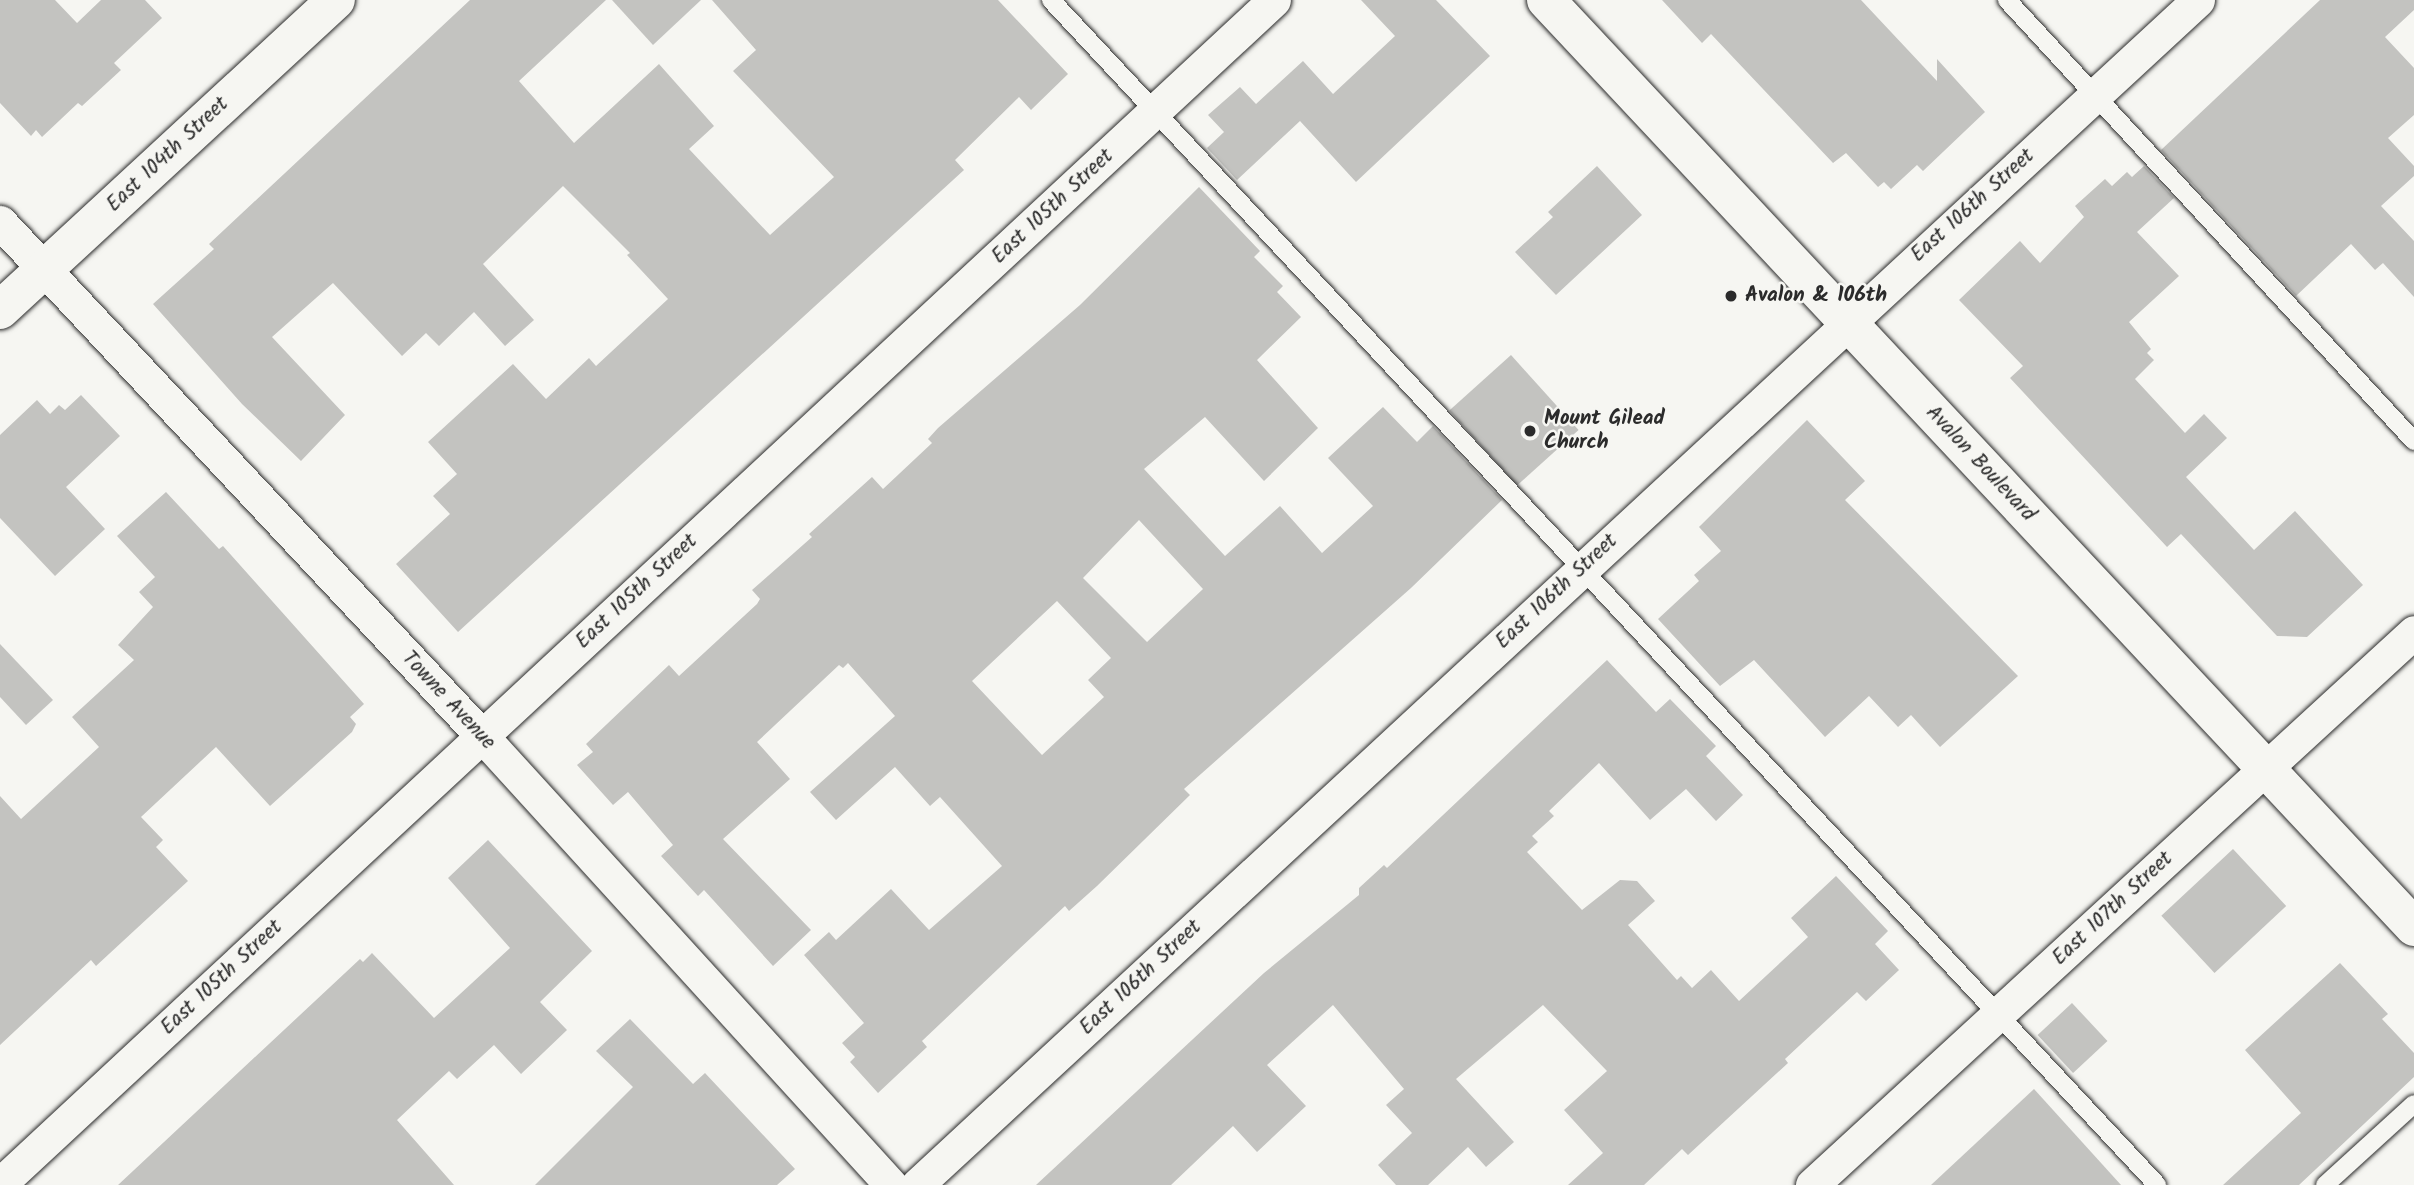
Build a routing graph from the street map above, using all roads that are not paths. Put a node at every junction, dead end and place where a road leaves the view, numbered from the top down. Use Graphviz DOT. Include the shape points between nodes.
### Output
graph roads {
  1 [pos="336,0"];
  2 [pos="1051,0"];
  3 [pos="1273,0"];
  4 [pos="1546,0"];
  5 [pos="2007,0"];
  6 [pos="2198,0"];
  7 [pos="2096,94"];
  8 [pos="1155,113"];
  9 [pos="0,222"];
  10 [pos="44,270"];
  11 [pos="0,310"];
  12 [pos="1846,322"];
  13 [pos="2414,441"];
  14 [pos="1583,569"];
  15 [pos="2414,632"];
  16 [pos="482,736"];
  17 [pos="2266,768"];
  18 [pos="2414,927"];
  19 [pos="1999,1015"];
  20 [pos="2414,1104"];
  21 [pos="0,1184"];
  22 [pos="891,1185"];
  23 [pos="917,1185"];
  24 [pos="1812,1185"];
  25 [pos="2157,1185"];
  26 [pos="2325,1185"];
  1 -- 10 [label="main road, East 104th Street"];
  2 -- 8 [label="lane"];
  3 -- 8 [label="street, East 105th Street"];
  4 -- 12 [label="main road, Avalon Boulevard"];
  5 -- 7 [label="lane"];
  6 -- 7 [label="street, East 106th Street"];
  7 -- 12 [label="street, East 106th Street"];
  7 -- 13 [label="lane"];
  8 -- 14 [label="lane"];
  8 -- 16 [label="street, East 105th Street"];
  9 -- 10 [label="street, Towne Avenue"];
  10 -- 11 [label="main road, East 104th Street"];
  10 -- 16 [label="street, Towne Avenue"];
  12 -- 14 [label="street, East 106th Street"];
  12 -- 17 [label="main road, Avalon Boulevard"];
  14 -- 19 [label="lane"];
  14 -- 23 [label="street, East 106th Street"];
  15 -- 17 [label="street, East 107th Street"];
  16 -- 21 [label="street, East 105th Street"];
  16 -- 22 [label="street, Towne Avenue"];
  17 -- 18 [label="main road, Avalon Boulevard"];
  17 -- 19 [label="street, East 107th Street"];
  19 -- 24 [label="street, East 107th Street"];
  19 -- 25 [label="lane"];
  20 -- 26 [label="lane"];
}
